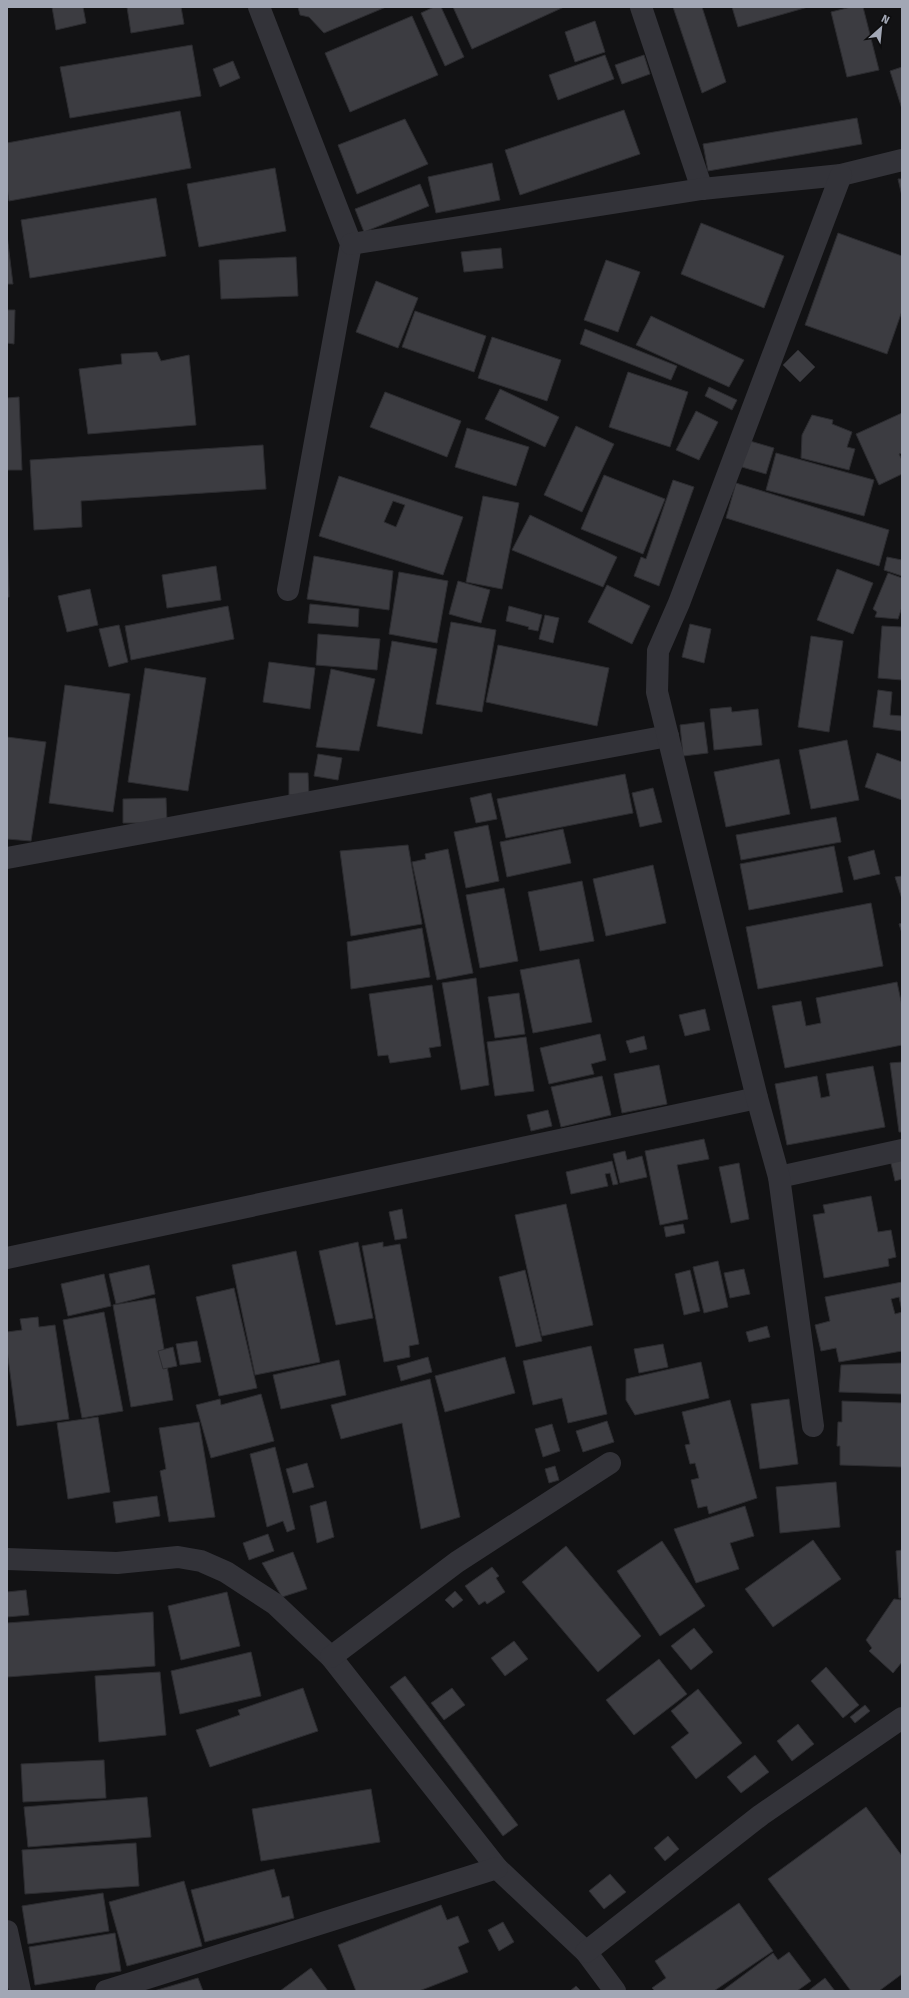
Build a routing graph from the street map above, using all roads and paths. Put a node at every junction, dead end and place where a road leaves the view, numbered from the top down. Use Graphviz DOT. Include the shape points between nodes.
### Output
graph roads {
  1 [pos="258,7"];
  2 [pos="641,7"];
  3 [pos="902,160"];
  4 [pos="841,175"];
  5 [pos="702,189"];
  6 [pos="351,244"];
  7 [pos="288,590"];
  8 [pos="668,736"];
  9 [pos="7,858"];
  10 [pos="757,1098"];
  11 [pos="902,1150"];
  12 [pos="779,1177"];
  13 [pos="7,1258"];
  14 [pos="812,1426"];
  15 [pos="610,1463"];
  16 [pos="7,1559"];
  17 [pos="331,1657"];
  18 [pos="902,1720"];
  19 [pos="497,1868"];
  20 [pos="7,1931"];
  21 [pos="586,1952"];
  22 [pos="20,1991"];
  23 [pos="106,1991"];
  24 [pos="615,1991"];
  1 -- 6 [label="street"];
  2 -- 5 [label="street"];
  3 -- 4 [label="street"];
  4 -- 5 [label="street"];
  4 -- 8 [label="street" via="679,603 658,651 657,692"];
  5 -- 6 [label="street"];
  6 -- 7 [label="street"];
  8 -- 9 [label="street"];
  8 -- 10 [label="street"];
  10 -- 12 [label="street"];
  10 -- 13 [label="street"];
  11 -- 12 [label="street"];
  12 -- 14 [label="street"];
  15 -- 17 [label="street" via="457,1562"];
  16 -- 17 [label="street" via="118,1563 178,1557 201,1561 226,1572 275,1604"];
  17 -- 19 [label="street"];
  18 -- 21 [label="street" via="761,1815"];
  19 -- 21 [label="street"];
  19 -- 23 [label="street"];
  20 -- 22 [label="street"];
  21 -- 24 [label="street"];
}
